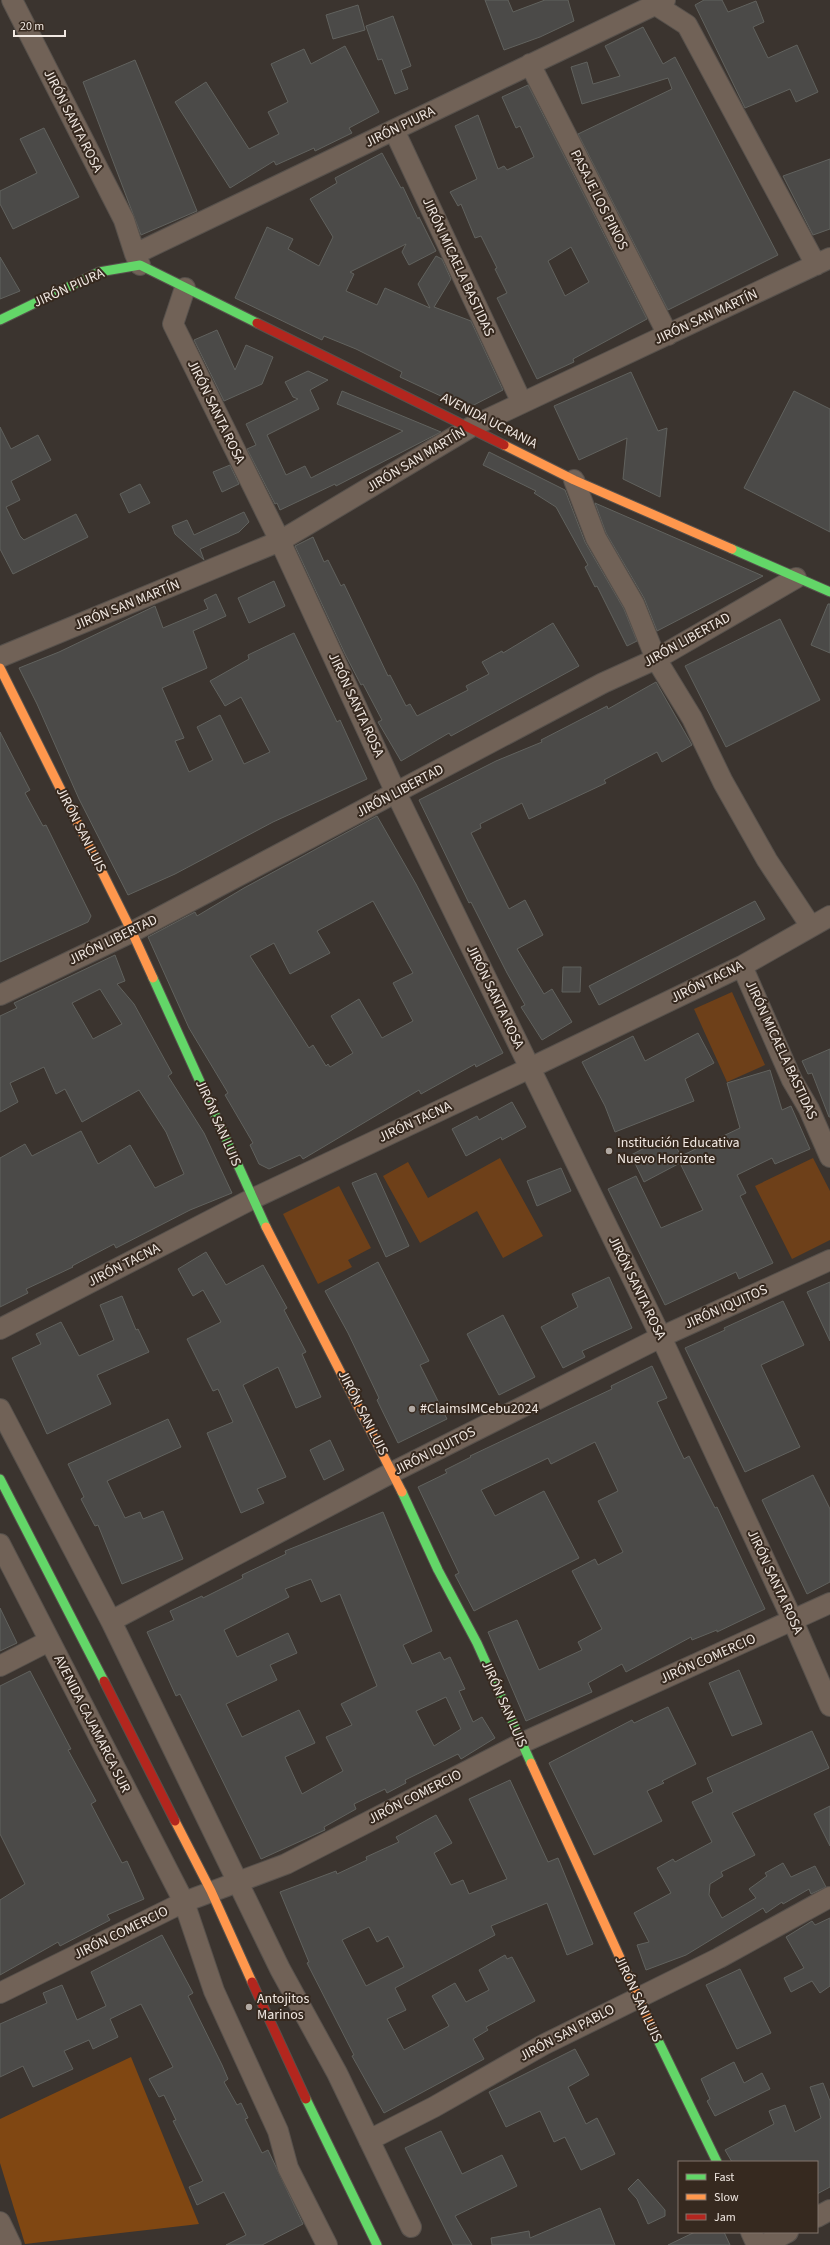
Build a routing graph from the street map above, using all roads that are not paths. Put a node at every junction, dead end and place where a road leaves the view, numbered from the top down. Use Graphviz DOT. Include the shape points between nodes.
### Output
graph roads {
  1 [pos="12,0"];
  2 [pos="660,2"];
  3 [pos="530,64"];
  4 [pos="394,130"];
  5 [pos="137,260"];
  6 [pos="823,261"];
  7 [pos="185,288"];
  8 [pos="0,320"];
  9 [pos="668,335"];
  10 [pos="522,404"];
  11 [pos="471,427"];
  12 [pos="574,480"];
  13 [pos="280,541"];
  14 [pos="796,578"];
  15 [pos="830,592"];
  16 [pos="0,657"];
  17 [pos="656,659"];
  18 [pos="0,668"];
  19 [pos="396,793"];
  20 [pos="830,916"];
  21 [pos="810,925"];
  22 [pos="132,932"];
  23 [pos="742,966"];
  24 [pos="0,995"];
  25 [pos="530,1068"];
  26 [pos="830,1157"];
  27 [pos="252,1198"];
  28 [pos="830,1260"];
  29 [pos="0,1329"];
  30 [pos="661,1337"];
  31 [pos="0,1409"];
  32 [pos="393,1472"];
  33 [pos="0,1479"];
  34 [pos="0,1544"];
  35 [pos="830,1603"];
  36 [pos="111,1621"];
  37 [pos="793,1621"];
  38 [pos="49,1641"];
  39 [pos="0,1666"];
  40 [pos="830,1706"];
  41 [pos="522,1743"];
  42 [pos="238,1881"];
  43 [pos="211,1890"];
  44 [pos="830,1896"];
  45 [pos="184,1902"];
  46 [pos="0,1993"];
  47 [pos="636,1998"];
  48 [pos="369,2140"];
  49 [pos="717,2161"];
  50 [pos="830,2210"];
  51 [pos="818,2216"];
  52 [pos="0,2222"];
  53 [pos="411,2227"];
  54 [pos="751,2233"];
  55 [pos="786,2233"];
  56 [pos="11,2245"];
  57 [pos="327,2245"];
  58 [pos="377,2245"];
  59 [pos="757,2245"];
  60 [pos="764,2245"];
  1 -- 5 [label="street, JIRÓN SANTA ROSA" via="124,220"];
  2 -- 3 [label="street, JIRÓN PIURA"];
  2 -- 6 [label="street" via="687,25"];
  3 -- 4 [label="street, JIRÓN PIURA"];
  3 -- 9 [label="street, PASAJE LOS PINOS"];
  4 -- 5 [label="street, JIRÓN PIURA"];
  4 -- 10 [label="street, JIRÓN MICAELA BASTIDAS"];
  5 -- 7 [label="main road, AVENIDA UCRANIA"];
  5 -- 8 [label="main road, JIRÓN PIURA" via="98,272"];
  6 -- 9 [label="street, JIRÓN SAN MARTÍN"];
  7 -- 11 [label="main road, AVENIDA UCRANIA"];
  7 -- 13 [label="street, JIRÓN SANTA ROSA" via="173,324"];
  9 -- 10 [label="street, JIRÓN SAN MARTÍN"];
  10 -- 11 [label="street, JIRÓN SAN MARTÍN"];
  11 -- 12 [label="main road, AVENIDA UCRANIA"];
  11 -- 13 [label="street, JIRÓN SAN MARTÍN"];
  12 -- 14 [label="main road, AVENIDA UCRANIA"];
  12 -- 17 [label="street" via="596,538 634,604"];
  13 -- 16 [label="street, JIRÓN SAN MARTÍN"];
  13 -- 19 [label="street, JIRÓN SANTA ROSA"];
  14 -- 15 [label="main road, AVENIDA UCRANIA"];
  14 -- 17 [label="street, JIRÓN LIBERTAD"];
  17 -- 19 [label="street, JIRÓN LIBERTAD" via="602,683"];
  17 -- 21 [label="street" via="692,718 722,782 763,854"];
  18 -- 22 [label="main road, JIRÓN SAN LUIS"];
  19 -- 22 [label="street, JIRÓN LIBERTAD"];
  19 -- 25 [label="street, JIRÓN SANTA ROSA"];
  20 -- 21 [label="street, JIRÓN TACNA"];
  21 -- 23 [label="street, JIRÓN TACNA"];
  22 -- 24 [label="street, JIRÓN LIBERTAD"];
  22 -- 27 [label="main road, JIRÓN SAN LUIS"];
  23 -- 25 [label="street, JIRÓN TACNA"];
  23 -- 26 [label="street, JIRÓN MICAELA BASTIDAS" via="792,1080 809,1109"];
  25 -- 27 [label="street, JIRÓN TACNA"];
  25 -- 30 [label="street, JIRÓN SANTA ROSA"];
  27 -- 29 [label="street, JIRÓN TACNA"];
  27 -- 32 [label="main road, JIRÓN SAN LUIS"];
  28 -- 30 [label="street, JIRÓN IQUITOS"];
  30 -- 32 [label="street, JIRÓN IQUITOS"];
  30 -- 37 [label="street, JIRÓN SANTA ROSA"];
  31 -- 36 [label="street"];
  32 -- 36 [label="street, JIRÓN IQUITOS"];
  32 -- 41 [label="main road, JIRÓN SAN LUIS" via="438,1570 477,1643"];
  33 -- 43 [label="main road"];
  34 -- 38 [label="street, AVENIDA CAJAMARCA SUR"];
  35 -- 37 [label="street, JIRÓN COMERCIO"];
  36 -- 42 [label="street"];
  37 -- 40 [label="street, JIRÓN SANTA ROSA"];
  37 -- 41 [label="street, JIRÓN COMERCIO"];
  38 -- 39 [label="street"];
  38 -- 45 [label="street, AVENIDA CAJAMARCA SUR"];
  41 -- 42 [label="street, JIRÓN COMERCIO" via="286,1864"];
  41 -- 47 [label="main road, JIRÓN SAN LUIS"];
  42 -- 43 [label="street, JIRÓN COMERCIO"];
  42 -- 48 [label="street"];
  43 -- 45 [label="street, JIRÓN COMERCIO"];
  43 -- 58 [label="main road" via="323,2136"];
  44 -- 47 [label="street, JIRÓN SAN PABLO" via="719,1958"];
  45 -- 46 [label="street, JIRÓN COMERCIO"];
  45 -- 57 [label="street, AVENIDA CAJAMARCA SUR" via="214,1991 278,2130 288,2168"];
  47 -- 48 [label="street, JIRÓN SAN PABLO" via="543,2045 434,2107"];
  47 -- 49 [label="main road, JIRÓN SAN LUIS"];
  48 -- 53 [label="street"];
  50 -- 51 [label="street"];
  52 -- 56 [label="street"];
  54 -- 59 [label="street"];
  55 -- 60 [label="street"];
}
